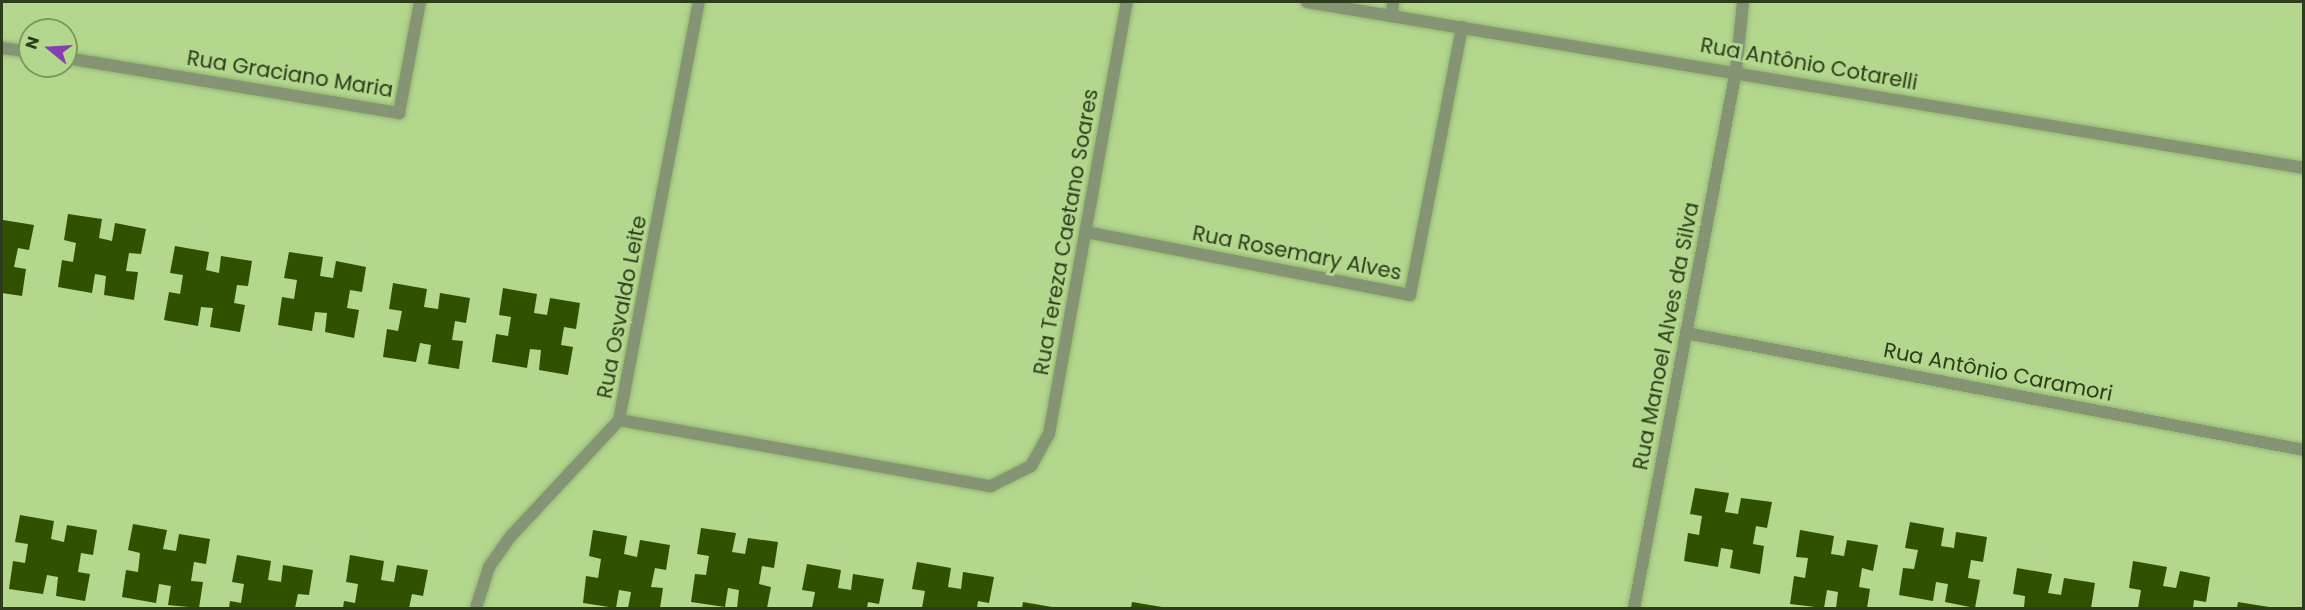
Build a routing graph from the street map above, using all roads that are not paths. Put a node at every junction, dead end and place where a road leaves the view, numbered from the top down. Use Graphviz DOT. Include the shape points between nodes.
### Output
graph roads {
  1 [pos="420,2"];
  2 [pos="699,2"];
  3 [pos="1127,2"];
  4 [pos="1307,2"];
  5 [pos="1394,2"];
  6 [pos="1743,2"];
  7 [pos="1392,16"];
  8 [pos="1462,27"];
  9 [pos="2,48"];
  10 [pos="18,50"];
  11 [pos="78,60"];
  12 [pos="1736,70"];
  13 [pos="2304,168"];
  14 [pos="1086,232"];
  15 [pos="1686,333"];
  16 [pos="619,420"];
  17 [pos="2304,450"];
  18 [pos="476,609"];
  19 [pos="1634,609"];
  1 -- 11 [label="street, Rua Graciano Maria" via="399,113"];
  2 -- 16 [label="street, Rua Osvaldo Leite"];
  3 -- 14 [label="street, Rua Tereza Caetano Soares"];
  4 -- 7 [label="street, Rua Antônio Cotarelli"];
  5 -- 7 [label="street"];
  6 -- 12 [label="street, Rua Manoel Alves da Silva"];
  7 -- 8 [label="street, Rua Antônio Cotarelli"];
  8 -- 12 [label="street, Rua Antônio Cotarelli"];
  8 -- 14 [label="street, Rua Rosemary Alves" via="1410,295"];
  9 -- 10 [label="street"];
  12 -- 13 [label="street, Rua Antônio Cotarelli"];
  12 -- 15 [label="street, Rua Manoel Alves da Silva"];
  14 -- 16 [label="street, Rua Tereza Caetano Soares" via="1049,434 1030,466 992,486"];
  15 -- 17 [label="street, Rua Antônio Caramori"];
  15 -- 19 [label="street, Rua Manoel Alves da Silva"];
  16 -- 18 [label="street, Rua Osvaldo Leite" via="511,536 489,567"];
}
